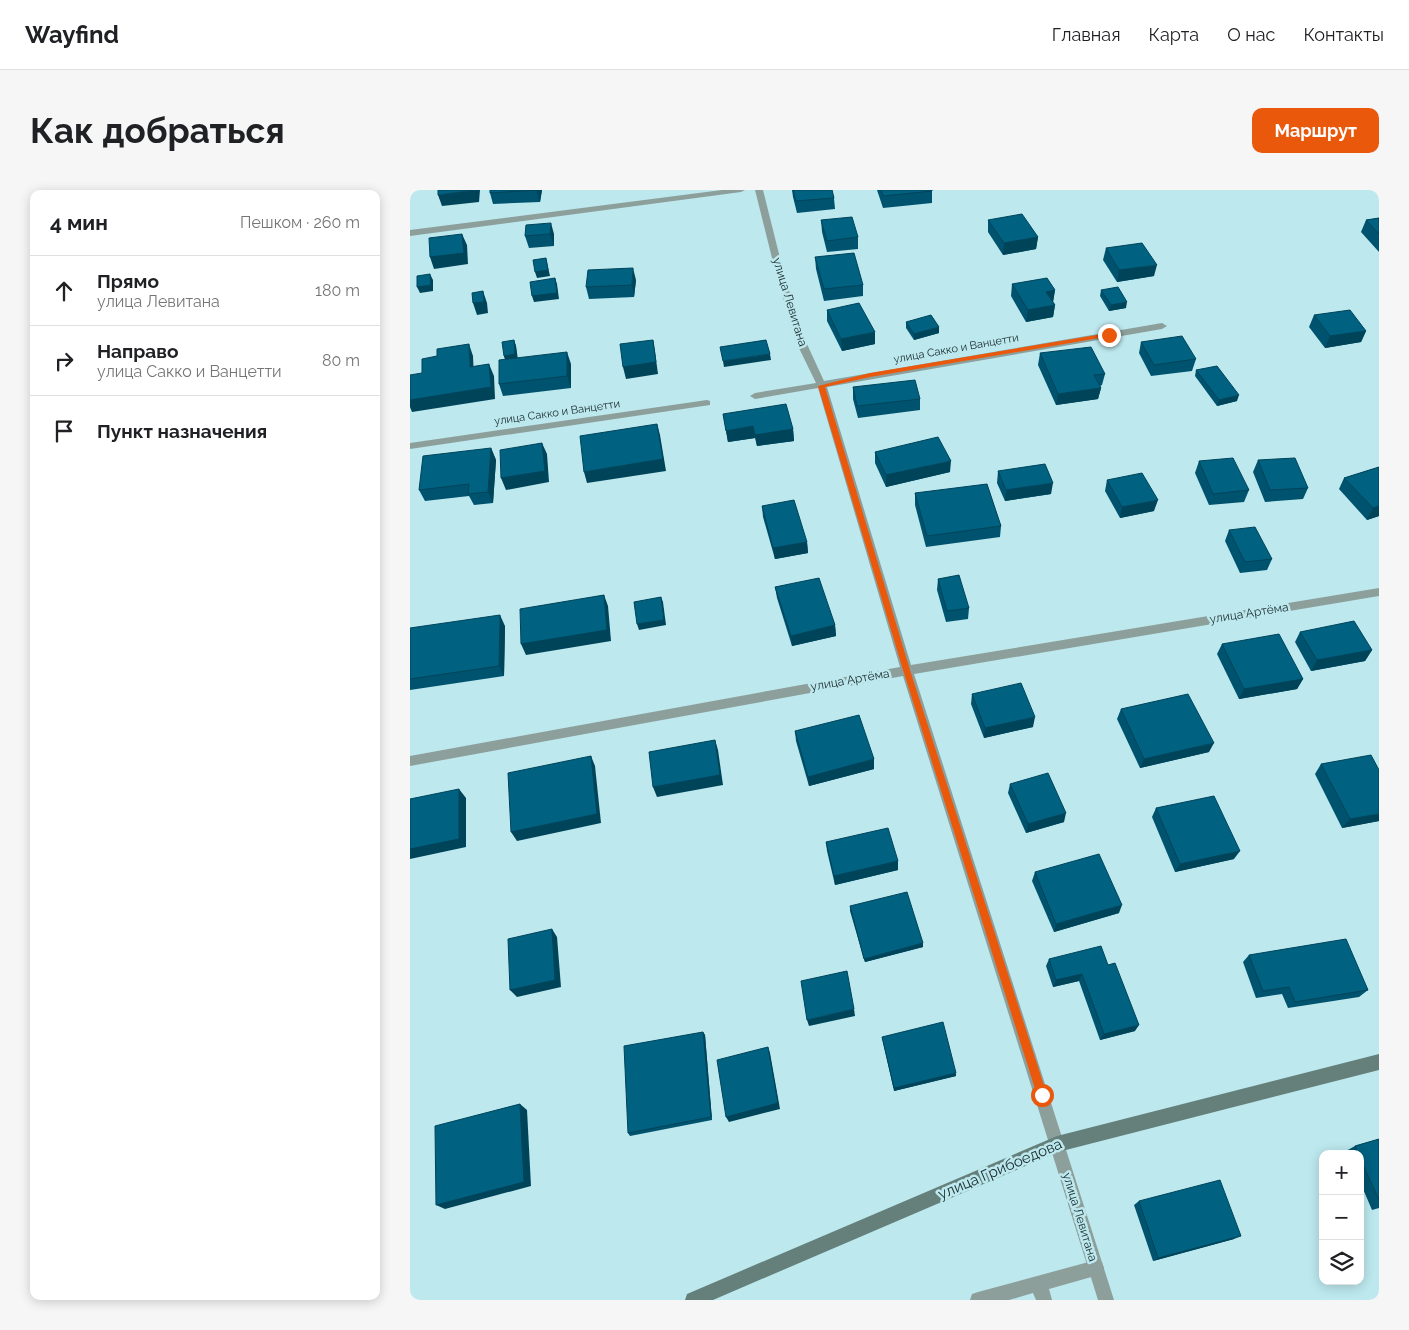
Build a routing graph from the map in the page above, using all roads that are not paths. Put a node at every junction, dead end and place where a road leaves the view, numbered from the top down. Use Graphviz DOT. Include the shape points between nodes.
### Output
graph roads {
  1 [pos="741,190"];
  2 [pos="758,190"];
  3 [pos="410,233"];
  4 [pos="1162,326"];
  5 [pos="822,386"];
  6 [pos="754,396"];
  7 [pos="707,403"];
  8 [pos="410,446"];
  9 [pos="1379,592"];
  10 [pos="906,670"];
  11 [pos="410,761"];
  12 [pos="1379,1062"];
  13 [pos="1057,1144"];
  14 [pos="1096,1268"];
  15 [pos="1042,1292"];
  16 [pos="693,1300"];
  17 [pos="978,1300"];
  18 [pos="1106,1300"];
  1 -- 3 [label="street"];
  2 -- 5 [label="street, улица Левитана" via="798,333"];
  4 -- 5 [label="street, улица Сакко и Ванцетти"];
  5 -- 6 [label="street, улица Сакко и Ванцетти"];
  5 -- 10 [label="street, улица Левитана"];
  7 -- 8 [label="street, улица Сакко и Ванцетти"];
  9 -- 10 [label="street, улица Артёма"];
  10 -- 11 [label="street, улица Артёма"];
  10 -- 13 [label="street, улица Левитана"];
  12 -- 13 [label="street, улица Грибоедова"];
  13 -- 14 [label="street, улица Левитана"];
  13 -- 16 [label="street, улица Грибоедова"];
  14 -- 15 [label="street"];
  14 -- 18 [label="street, улица Левитана"];
  15 -- 17 [label="street"];
}
